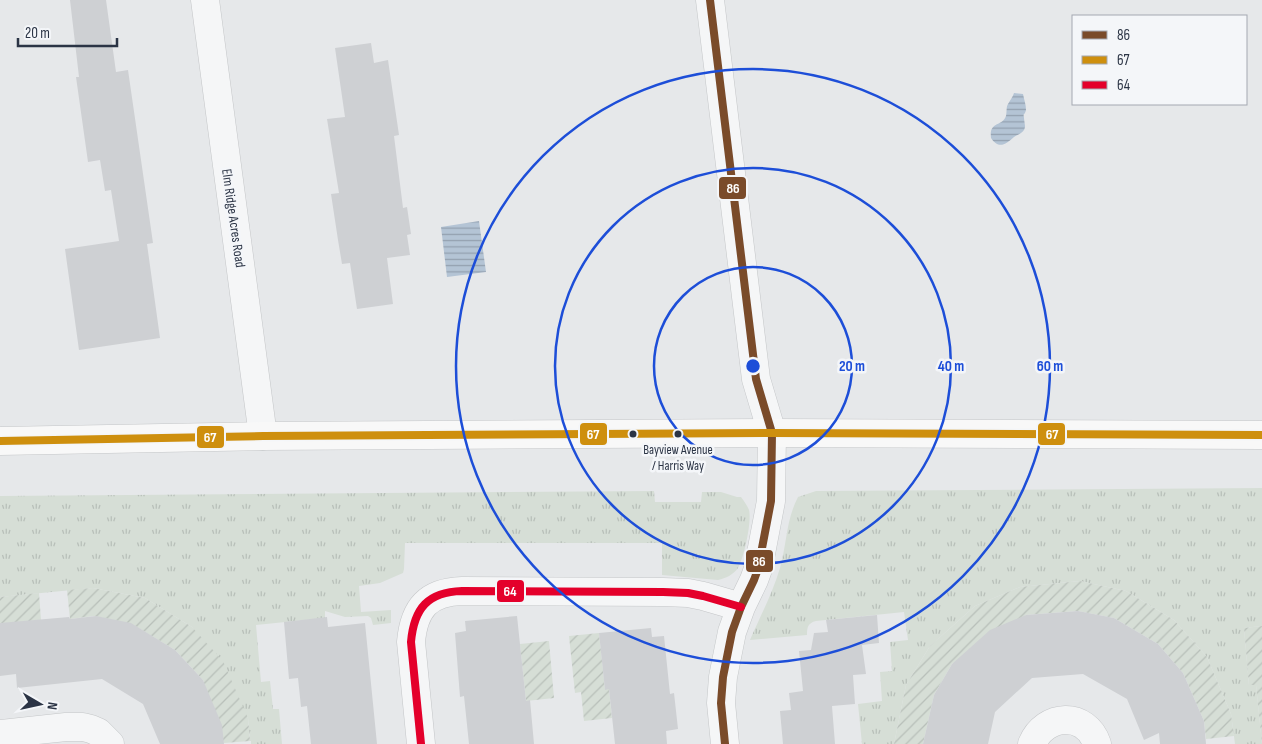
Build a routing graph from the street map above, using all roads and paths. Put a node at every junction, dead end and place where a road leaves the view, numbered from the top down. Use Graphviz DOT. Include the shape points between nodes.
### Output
graph roads {
  1 [pos="205,0"];
  2 [pos="710,0"];
  3 [pos="772,433"];
  4 [pos="1262,435"];
  5 [pos="263,436"];
  6 [pos="0,441"];
  7 [pos="741,607"];
  8 [pos="0,734"];
  9 [pos="110,744"];
  10 [pos="421,744"];
  11 [pos="725,744"];
  12 [pos="1032,744"];
  13 [pos="1097,744"];
  1 -- 5 [label="street, Elm Ridge Acres Road"];
  2 -- 3 [label="street" via="756,378"];
  3 -- 4 [label="main road"];
  3 -- 5 [label="main road"];
  3 -- 7 [label="street" via="769,511 758,569"];
  5 -- 6 [label="main road"];
  7 -- 10 [label="street" via="688,593 662,592 462,591 433,597 420,609 413,625 411,642"];
  7 -- 11 [label="street" via="723,677 721,703"];
  8 -- 9 [label="street" via="83,727 98,732"];
  12 -- 13 [label="street" via="1049,723 1062,720 1087,728"];
}
